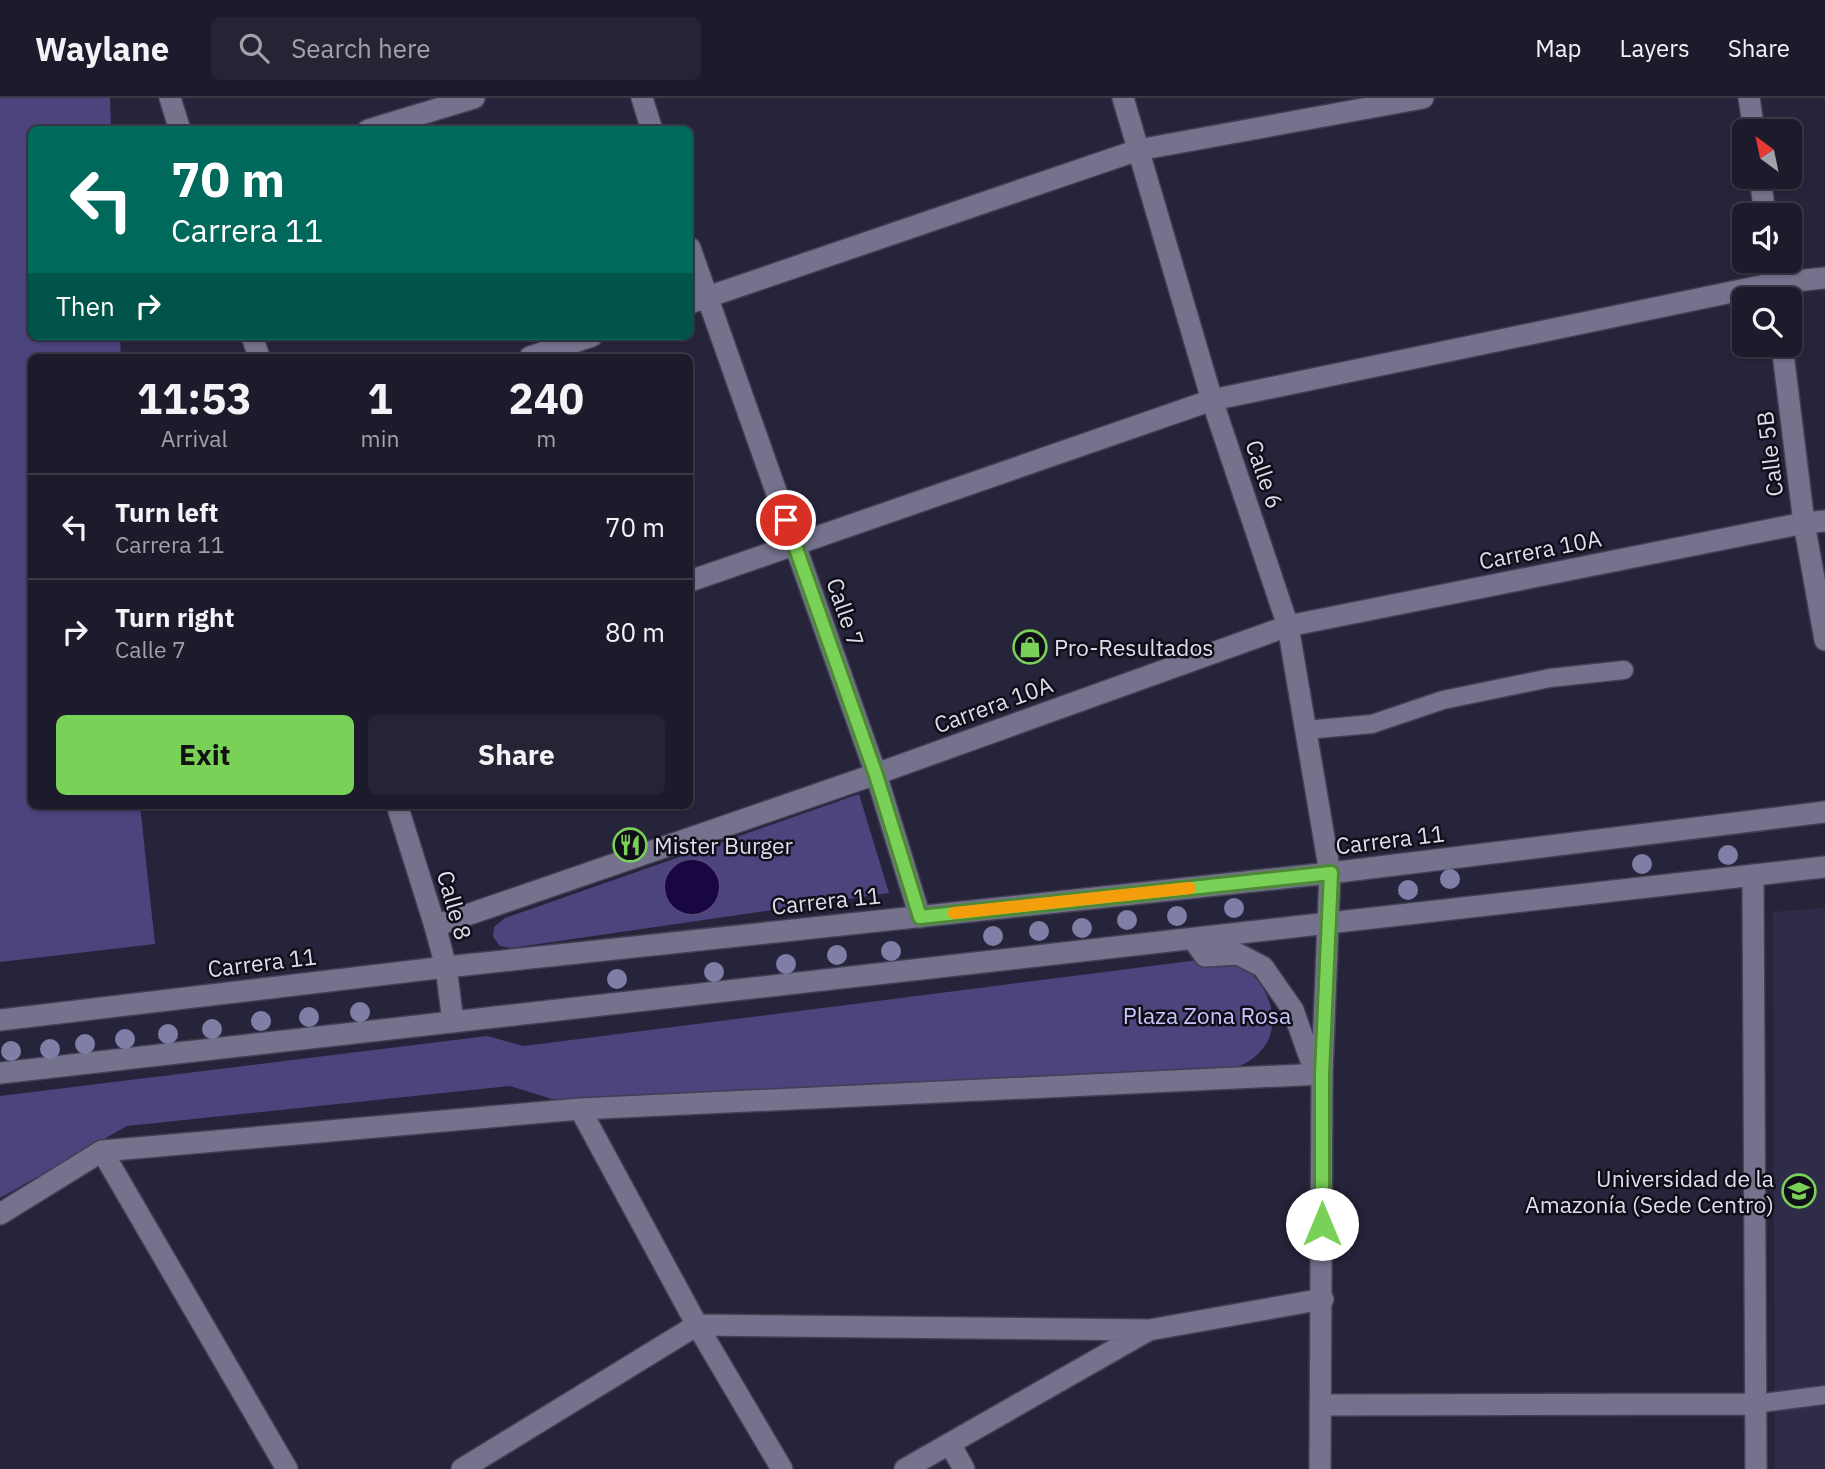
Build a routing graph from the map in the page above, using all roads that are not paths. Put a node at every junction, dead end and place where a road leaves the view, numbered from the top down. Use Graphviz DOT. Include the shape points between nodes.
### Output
graph roads {
  1 [pos="170,98"];
  2 [pos="474,98"];
  3 [pos="642,98"];
  4 [pos="1123,98"];
  5 [pos="1423,98"];
  6 [pos="1749,98"];
  7 [pos="1752,119"];
  8 [pos="179,126"];
  9 [pos="381,126"];
  10 [pos="651,126"];
  11 [pos="1138,150"];
  12 [pos="693,270"];
  13 [pos="1825,278"];
  14 [pos="1790,287"];
  15 [pos="1732,299"];
  16 [pos="697,300"];
  17 [pos="580,340"];
  18 [pos="539,354"];
  19 [pos="1784,357"];
  20 [pos="1212,400"];
  21 [pos="1814,522"];
  22 [pos="794,545"];
  23 [pos="693,580"];
  24 [pos="1288,626"];
  25 [pos="1825,640"];
  26 [pos="1624,670"];
  27 [pos="1306,730"];
  28 [pos="876,775"];
  29 [pos="398,809"];
  30 [pos="1825,812"];
  31 [pos="1825,867"];
  32 [pos="1331,873"];
  33 [pos="1753,875"];
  34 [pos="920,917"];
  35 [pos="1328,923"];
  36 [pos="435,926"];
  37 [pos="1193,939"];
  38 [pos="446,967"];
  39 [pos="0,1020"];
  40 [pos="453,1022"];
  41 [pos="0,1073"];
  42 [pos="1322,1074"];
  43 [pos="580,1109"];
  44 [pos="102,1151"];
  45 [pos="0,1214"];
  46 [pos="1323,1299"];
  47 [pos="697,1325"];
  48 [pos="1149,1330"];
  49 [pos="1825,1395"];
  50 [pos="1755,1404"];
  51 [pos="1321,1405"];
  52 [pos="950,1444"];
  53 [pos="287,1469"];
  54 [pos="462,1469"];
  55 [pos="782,1469"];
  56 [pos="905,1469"];
  57 [pos="964,1469"];
  58 [pos="1320,1469"];
  59 [pos="1756,1469"];
  1 -- 8 [label="street"];
  2 -- 9 [label="street"];
  3 -- 10 [label="street"];
  4 -- 11 [label="street, Calle 6"];
  5 -- 11 [label="street"];
  6 -- 7 [label="street"];
  11 -- 16 [label="street"];
  11 -- 20 [label="street, Calle 6"];
  12 -- 16 [label="street, Calle 7"];
  13 -- 14 [label="street"];
  15 -- 20 [label="street"];
  16 -- 22 [label="street, Calle 7"];
  17 -- 18 [label="street"];
  19 -- 21 [label="street, Calle 5B"];
  20 -- 22 [label="street"];
  20 -- 24 [label="street, Calle 6"];
  21 -- 24 [label="street, Carrera 10A"];
  21 -- 25 [label="street, Calle 5B"];
  22 -- 23 [label="street"];
  22 -- 28 [label="street, Calle 7"];
  24 -- 27 [label="street, Calle 6"];
  24 -- 28 [label="street, Carrera 10A"];
  26 -- 27 [label="lane" via="1550,678 1443,700 1372,724"];
  27 -- 32 [label="street, Calle 6"];
  28 -- 34 [label="street, Calle 7"];
  28 -- 36 [label="street, Carrera 10A"];
  29 -- 36 [label="street, Calle 8"];
  30 -- 32 [label="street, Carrera 11"];
  31 -- 33 [label="street"];
  32 -- 34 [label="street, Carrera 11"];
  32 -- 35 [label="street, Calle 6"];
  33 -- 35 [label="street"];
  33 -- 50 [label="street"];
  34 -- 38 [label="street, Carrera 11"];
  35 -- 37 [label="street"];
  35 -- 42 [label="street, Calle 6"];
  36 -- 38 [label="street, Calle 8"];
  37 -- 40 [label="street"];
  37 -- 42 [label="street" via="1205,956 1238,954 1263,967 1293,1010 1310,1058"];
  38 -- 39 [label="street, Carrera 11"];
  38 -- 40 [label="street, Calle 8"];
  40 -- 41 [label="street"];
  42 -- 43 [label="street"];
  42 -- 46 [label="street, Calle 6"];
  43 -- 44 [label="street"];
  43 -- 47 [label="street"];
  44 -- 45 [label="street"];
  44 -- 53 [label="street"];
  46 -- 48 [label="street"];
  46 -- 51 [label="street, Calle 6"];
  47 -- 48 [label="street"];
  47 -- 54 [label="street"];
  47 -- 55 [label="street"];
  48 -- 52 [label="street"];
  49 -- 50 [label="lane"];
  50 -- 51 [label="street"];
  50 -- 59 [label="street"];
  51 -- 58 [label="street, Calle 6"];
  52 -- 56 [label="street"];
  52 -- 57 [label="street"];
}
